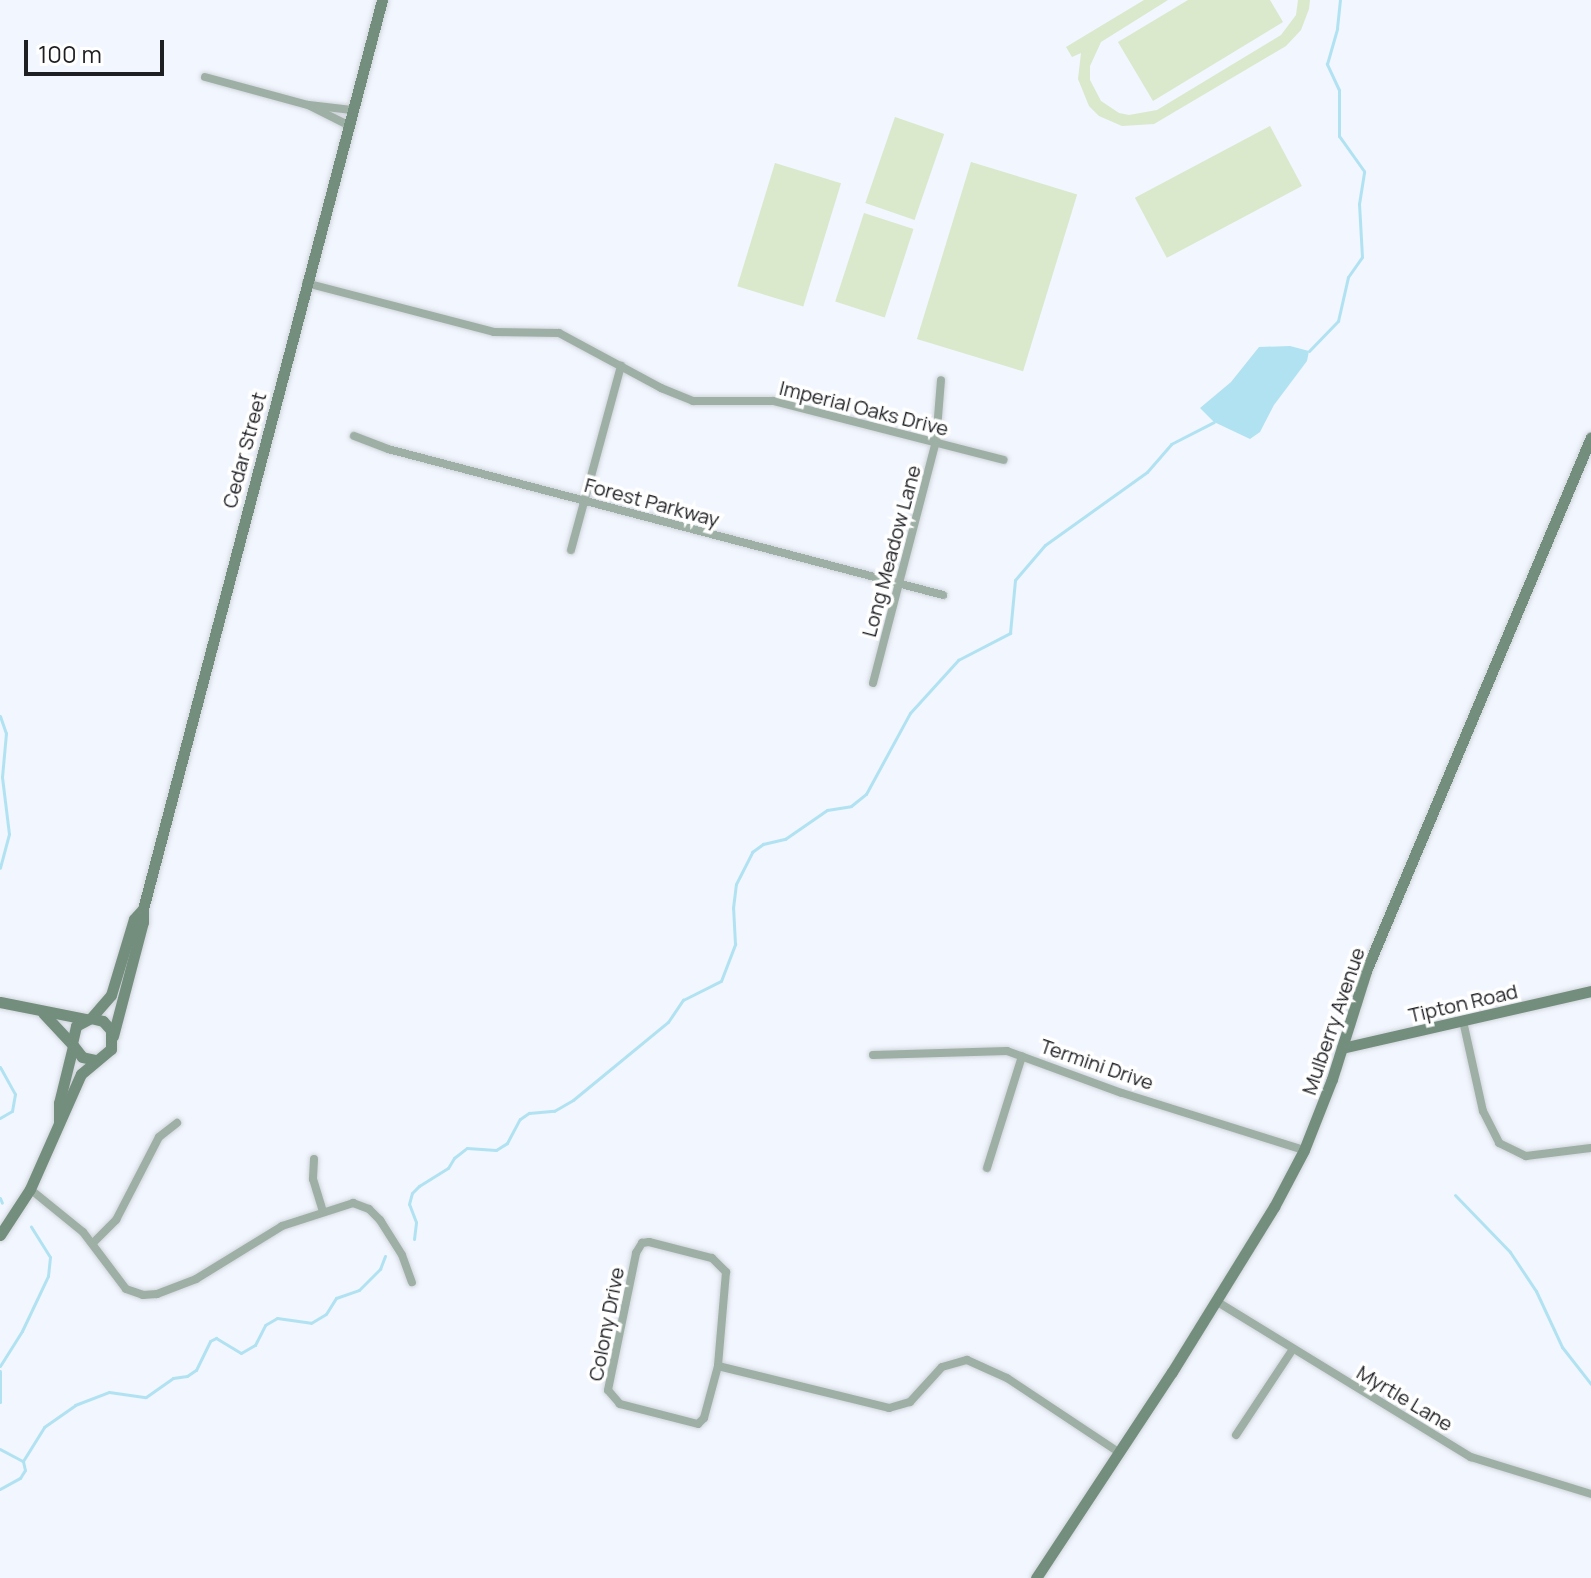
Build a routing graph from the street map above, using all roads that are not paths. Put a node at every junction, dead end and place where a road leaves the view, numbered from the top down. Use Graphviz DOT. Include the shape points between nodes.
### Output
graph roads {
  1 [pos="382,0"];
  2 [pos="205,77"];
  3 [pos="308,105"];
  4 [pos="352,110"];
  5 [pos="348,125"];
  6 [pos="306,283"];
  7 [pos="621,366"];
  8 [pos="941,380"];
  9 [pos="354,436"];
  10 [pos="1591,437"];
  11 [pos="936,442"];
  12 [pos="1004,460"];
  13 [pos="585,501"];
  14 [pos="571,550"];
  15 [pos="899,583"];
  16 [pos="943,595"];
  17 [pos="873,683"];
  18 [pos="143,909"];
  19 [pos="1591,991"];
  20 [pos="0,1002"];
  21 [pos="42,1013"];
  22 [pos="89,1019"];
  23 [pos="1463,1021"];
  24 [pos="113,1036"];
  25 [pos="73,1045"];
  26 [pos="1342,1048"];
  27 [pos="873,1055"];
  28 [pos="1022,1056"];
  29 [pos="95,1060"];
  30 [pos="59,1123"];
  31 [pos="177,1123"];
  32 [pos="1591,1148"];
  33 [pos="1304,1150"];
  34 [pos="314,1159"];
  35 [pos="987,1168"];
  36 [pos="30,1189"];
  37 [pos="323,1211"];
  38 [pos="0,1235"];
  39 [pos="93,1243"];
  40 [pos="412,1282"];
  41 [pos="1216,1301"];
  42 [pos="1293,1349"];
  43 [pos="718,1366"];
  44 [pos="1236,1435"];
  45 [pos="1120,1453"];
  46 [pos="1591,1494"];
  47 [pos="1036,1578"];
  1 -- 4 [label="main road, Cedar Street"];
  2 -- 3 [label="street"];
  3 -- 4 [label="street"];
  3 -- 5 [label="street"];
  4 -- 5 [label="main road, Cedar Street"];
  5 -- 6 [label="main road, Cedar Street"];
  6 -- 7 [label="street, Imperial Oaks Drive" via="494,332 559,333"];
  6 -- 18 [label="main road, Cedar Street"];
  7 -- 11 [label="street, Imperial Oaks Drive" via="693,401 774,401"];
  7 -- 13 [label="street"];
  8 -- 11 [label="street, Long Meadow Lane"];
  9 -- 13 [label="street, Forest Parkway"];
  10 -- 26 [label="main road, Mulberry Avenue" via="1366,971"];
  11 -- 12 [label="street, Imperial Oaks Drive"];
  11 -- 15 [label="street, Long Meadow Lane"];
  13 -- 14 [label="street"];
  13 -- 15 [label="street, Forest Parkway"];
  15 -- 16 [label="street, Forest Parkway"];
  15 -- 17 [label="street, Long Meadow Lane"];
  18 -- 22 [label="main road, Cedar Street" via="134,919 111,995"];
  18 -- 24 [label="main road, Cedar Street"];
  19 -- 23 [label="main road, Tipton Road"];
  20 -- 21 [label="main road"];
  21 -- 22 [label="main road"];
  21 -- 25 [label="main road"];
  22 -- 24 [label="main road" via="108,1025"];
  22 -- 25 [label="main road" via="73,1031"];
  23 -- 26 [label="main road, Tipton Road"];
  23 -- 32 [label="street" via="1483,1111 1499,1143 1526,1156"];
  24 -- 29 [label="main road" via="111,1049"];
  25 -- 29 [label="main road" via="82,1057"];
  25 -- 30 [label="main road"];
  26 -- 33 [label="main road, Mulberry Avenue"];
  27 -- 28 [label="street, Termini Drive" via="993,1049"];
  28 -- 33 [label="street, Termini Drive"];
  28 -- 35 [label="street"];
  29 -- 30 [label="main road" via="81,1074"];
  30 -- 36 [label="main road"];
  31 -- 39 [label="street" via="159,1137 116,1220"];
  33 -- 41 [label="main road, Mulberry Avenue"];
  34 -- 37 [label="street" via="313,1179"];
  36 -- 38 [label="main road"];
  36 -- 39 [label="street" via="63,1212"];
  37 -- 39 [label="street" via="262,1237 196,1279 152,1295 126,1289"];
  37 -- 40 [label="street" via="353,1203 369,1209 402,1255"];
  41 -- 42 [label="street, Myrtle Lane"];
  41 -- 45 [label="main road, Mulberry Avenue"];
  42 -- 44 [label="street"];
  42 -- 46 [label="street, Myrtle Lane" via="1471,1457"];
  43 -- 43 [label="street, Colony Drive" via="698,1424 620,1404 609,1396 642,1243 712,1258 723,1266"];
  43 -- 45 [label="street" via="889,1408 910,1402 942,1367 967,1360 1007,1378"];
  45 -- 47 [label="main road, Mulberry Avenue"];
}
